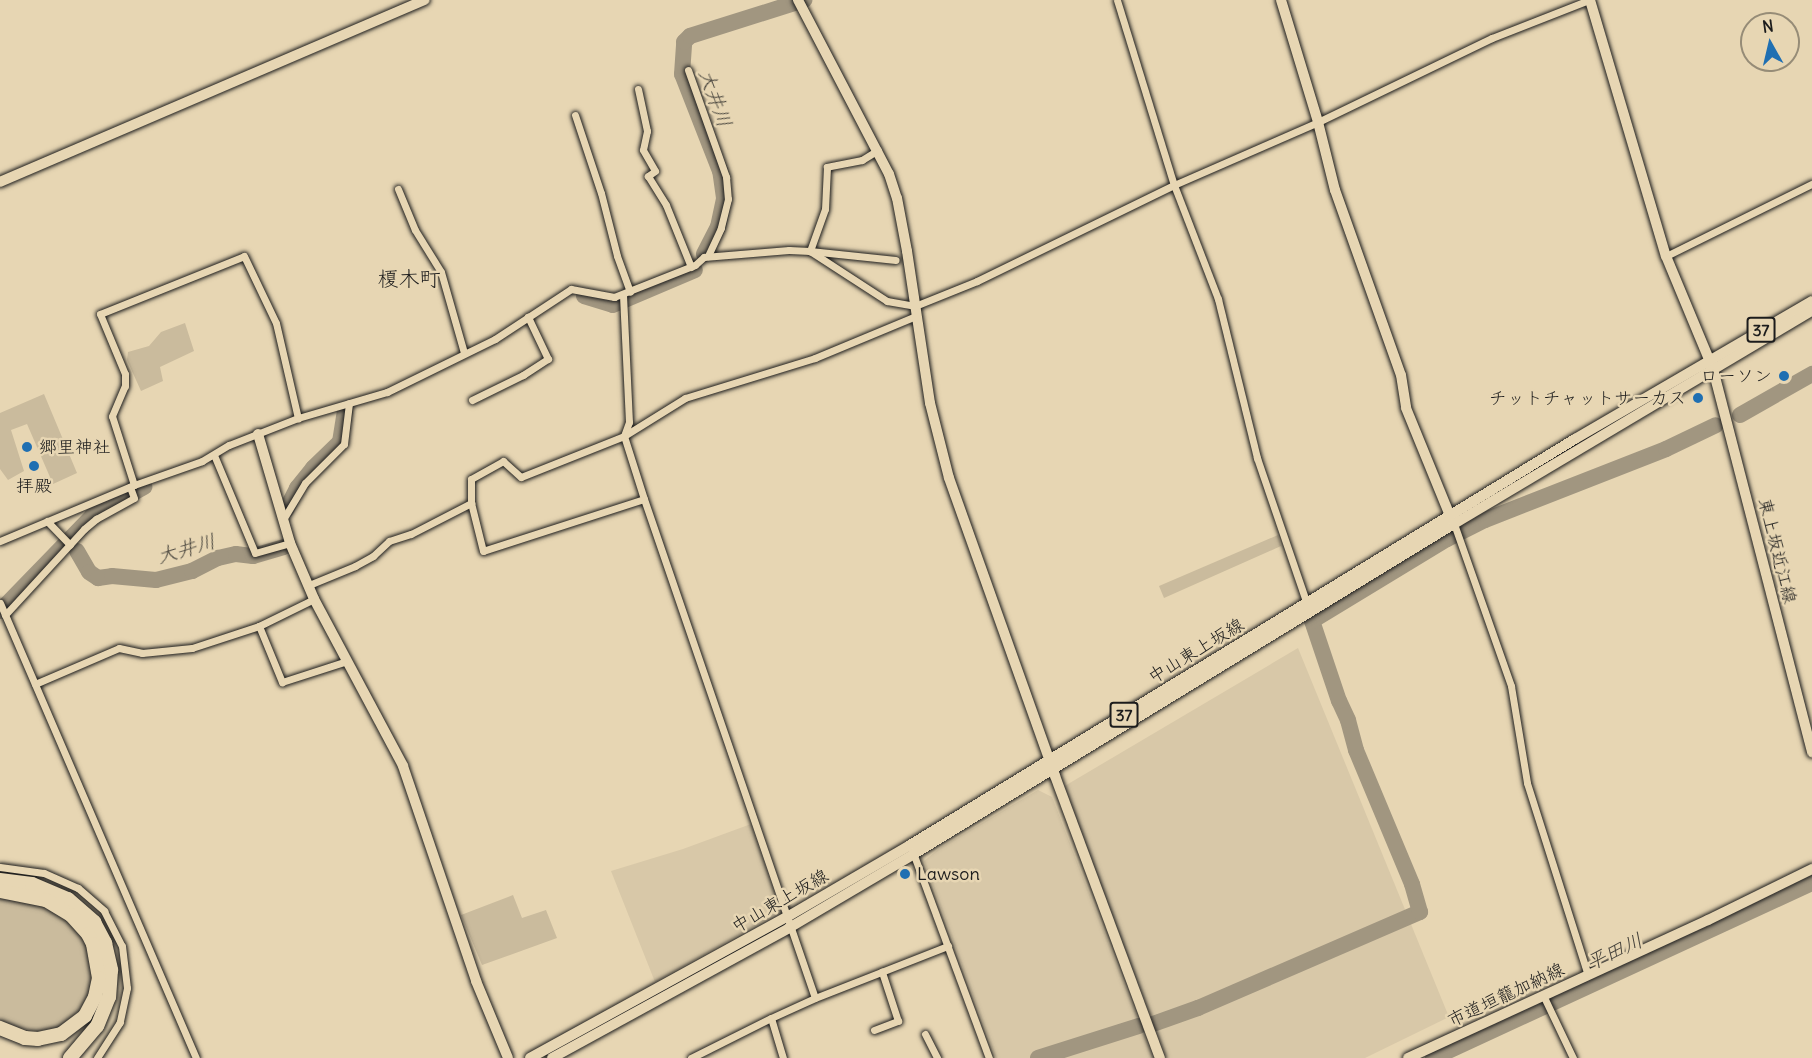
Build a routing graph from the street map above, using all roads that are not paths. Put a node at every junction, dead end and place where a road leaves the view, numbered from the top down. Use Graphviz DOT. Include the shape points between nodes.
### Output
graph roads {
  1 [pos="425,0"];
  2 [pos="1117,0"];
  3 [pos="1281,0"];
  4 [pos="1589,0"];
  5 [pos="800,3"];
  6 [pos="688,70"];
  7 [pos="638,89"];
  8 [pos="575,114"];
  9 [pos="1318,122"];
  10 [pos="878,150"];
  11 [pos="0,182"];
  12 [pos="1812,184"];
  13 [pos="1174,185"];
  14 [pos="398,189"];
  15 [pos="810,251"];
  16 [pos="708,256"];
  17 [pos="1666,256"];
  18 [pos="896,260"];
  19 [pos="690,267"];
  20 [pos="625,297"];
  21 [pos="1812,301"];
  22 [pos="916,311"];
  23 [pos="1812,311"];
  24 [pos="528,317"];
  25 [pos="465,353"];
  26 [pos="1712,364"];
  27 [pos="472,399"];
  28 [pos="349,403"];
  29 [pos="298,418"];
  30 [pos="258,434"];
  31 [pos="624,436"];
  32 [pos="214,455"];
  33 [pos="132,489"];
  34 [pos="644,499"];
  35 [pos="471,503"];
  36 [pos="284,518"];
  37 [pos="46,521"];
  38 [pos="1455,527"];
  39 [pos="0,541"];
  40 [pos="67,542"];
  41 [pos="290,543"];
  42 [pos="309,585"];
  43 [pos="314,598"];
  44 [pos="0,603"];
  45 [pos="1308,608"];
  46 [pos="4,613"];
  47 [pos="259,626"];
  48 [pos="347,661"];
  49 [pos="35,684"];
  50 [pos="1812,752"];
  51 [pos="1051,766"];
  52 [pos="912,850"];
  53 [pos="0,867"];
  54 [pos="1812,869"];
  55 [pos="0,880"];
  56 [pos="0,891"];
  57 [pos="788,922"];
  58 [pos="948,946"];
  59 [pos="882,972"];
  60 [pos="1588,975"];
  61 [pos="1544,994"];
  62 [pos="815,998"];
  63 [pos="771,1018"];
  64 [pos="0,1028"];
  65 [pos="874,1030"];
  66 [pos="925,1035"];
  67 [pos="70,1058"];
  68 [pos="97,1058"];
  69 [pos="196,1058"];
  70 [pos="508,1058"];
  71 [pos="530,1058"];
  72 [pos="552,1058"];
  73 [pos="690,1058"];
  74 [pos="783,1058"];
  75 [pos="936,1058"];
  76 [pos="990,1058"];
  77 [pos="1160,1058"];
  78 [pos="1408,1058"];
  79 [pos="1573,1058"];
  1 -- 11 [label="street"];
  2 -- 13 [label="street"];
  3 -- 9 [label="street"];
  4 -- 9 [label="street" via="1492,38"];
  4 -- 17 [label="street, 東上坂近江線"];
  5 -- 10 [label="street"];
  6 -- 16 [label="street" via="726,177 728,199"];
  7 -- 19 [label="street" via="647,131 643,150 655,171 648,176 666,206"];
  8 -- 20 [label="street" via="601,193"];
  9 -- 13 [label="street"];
  9 -- 38 [label="street" via="1335,190 1401,375 1406,408"];
  10 -- 15 [label="street" via="862,160 827,167 825,208"];
  10 -- 22 [label="street" via="897,198"];
  12 -- 17 [label="street"];
  13 -- 22 [label="street"];
  13 -- 45 [label="street" via="1218,299 1257,458"];
  14 -- 25 [label="street" via="415,230 441,272"];
  15 -- 16 [label="street"];
  15 -- 18 [label="street"];
  15 -- 22 [label="street" via="887,301"];
  16 -- 19 [label="street"];
  17 -- 26 [label="street, 東上坂近江線"];
  19 -- 20 [label="street"];
  20 -- 24 [label="street" via="571,289"];
  20 -- 31 [label="street" via="629,422"];
  21 -- 26 [label="street, 中山東上坂線 / 37"];
  22 -- 31 [label="street" via="815,358 685,398"];
  22 -- 51 [label="street" via="930,403 949,478"];
  23 -- 26 [label="street, 中山東上坂線 / 37"];
  24 -- 25 [label="street"];
  24 -- 27 [label="street" via="548,359"];
  25 -- 28 [label="street" via="387,392"];
  26 -- 38 [label="street, 中山東上坂線 / 37"];
  26 -- 50 [label="street, 東上坂近江線"];
  28 -- 29 [label="street"];
  28 -- 36 [label="street" via="344,444 305,483"];
  29 -- 30 [label="street"];
  29 -- 33 [label="street" via="276,323 244,256 100,314 125,374 125,386 112,416"];
  30 -- 32 [label="street"];
  30 -- 36 [label="street"];
  31 -- 34 [label="street"];
  31 -- 35 [label="street" via="521,477 503,461 471,480"];
  32 -- 33 [label="street"];
  32 -- 41 [label="street" via="255,553"];
  33 -- 37 [label="street"];
  33 -- 40 [label="street" via="134,498 96,519"];
  34 -- 35 [label="street" via="483,551"];
  34 -- 57 [label="street"];
  35 -- 42 [label="street" via="389,541 355,566"];
  36 -- 41 [label="street"];
  37 -- 39 [label="street"];
  37 -- 40 [label="street"];
  38 -- 45 [label="street, 中山東上坂線 / 37"];
  38 -- 60 [label="street" via="1511,686 1527,783"];
  40 -- 46 [label="street"];
  41 -- 42 [label="street"];
  42 -- 43 [label="street"];
  43 -- 47 [label="street"];
  43 -- 48 [label="street"];
  44 -- 46 [label="street"];
  45 -- 51 [label="street, 中山東上坂線 / 37"];
  46 -- 49 [label="street"];
  47 -- 48 [label="street" via="282,682"];
  47 -- 49 [label="street" via="192,648 142,653 119,648"];
  48 -- 70 [label="street" via="403,766 476,981"];
  49 -- 69 [label="street"];
  51 -- 52 [label="street, 中山東上坂線 / 37"];
  51 -- 77 [label="street"];
  52 -- 57 [label="street, 中山東上坂線 / 37"];
  52 -- 58 [label="street"];
  53 -- 68 [label="street" via="44,873 78,888 104,911 122,946 127,988 120,1022"];
  54 -- 60 [label="street, 市道垣籠加納線"];
  55 -- 67 [label="highway" via="39,886 68,899 94,922 105,944 111,970 109,997 97,1026"];
  56 -- 64 [label="highway" via="46,900 71,915 93,944 99,978 86,1016 62,1034 25,1038"];
  57 -- 62 [label="street"];
  57 -- 71 [label="street, 中山東上坂線 / 37"];
  57 -- 72 [label="street, 中山東上坂線 / 37"];
  58 -- 59 [label="street"];
  58 -- 76 [label="street"];
  59 -- 62 [label="street"];
  59 -- 65 [label="street" via="898,1021"];
  60 -- 61 [label="street, 市道垣籠加納線"];
  61 -- 78 [label="street, 市道垣籠加納線"];
  61 -- 79 [label="street"];
  62 -- 63 [label="street"];
  63 -- 73 [label="street"];
  63 -- 74 [label="street"];
  66 -- 75 [label="street"];
}
